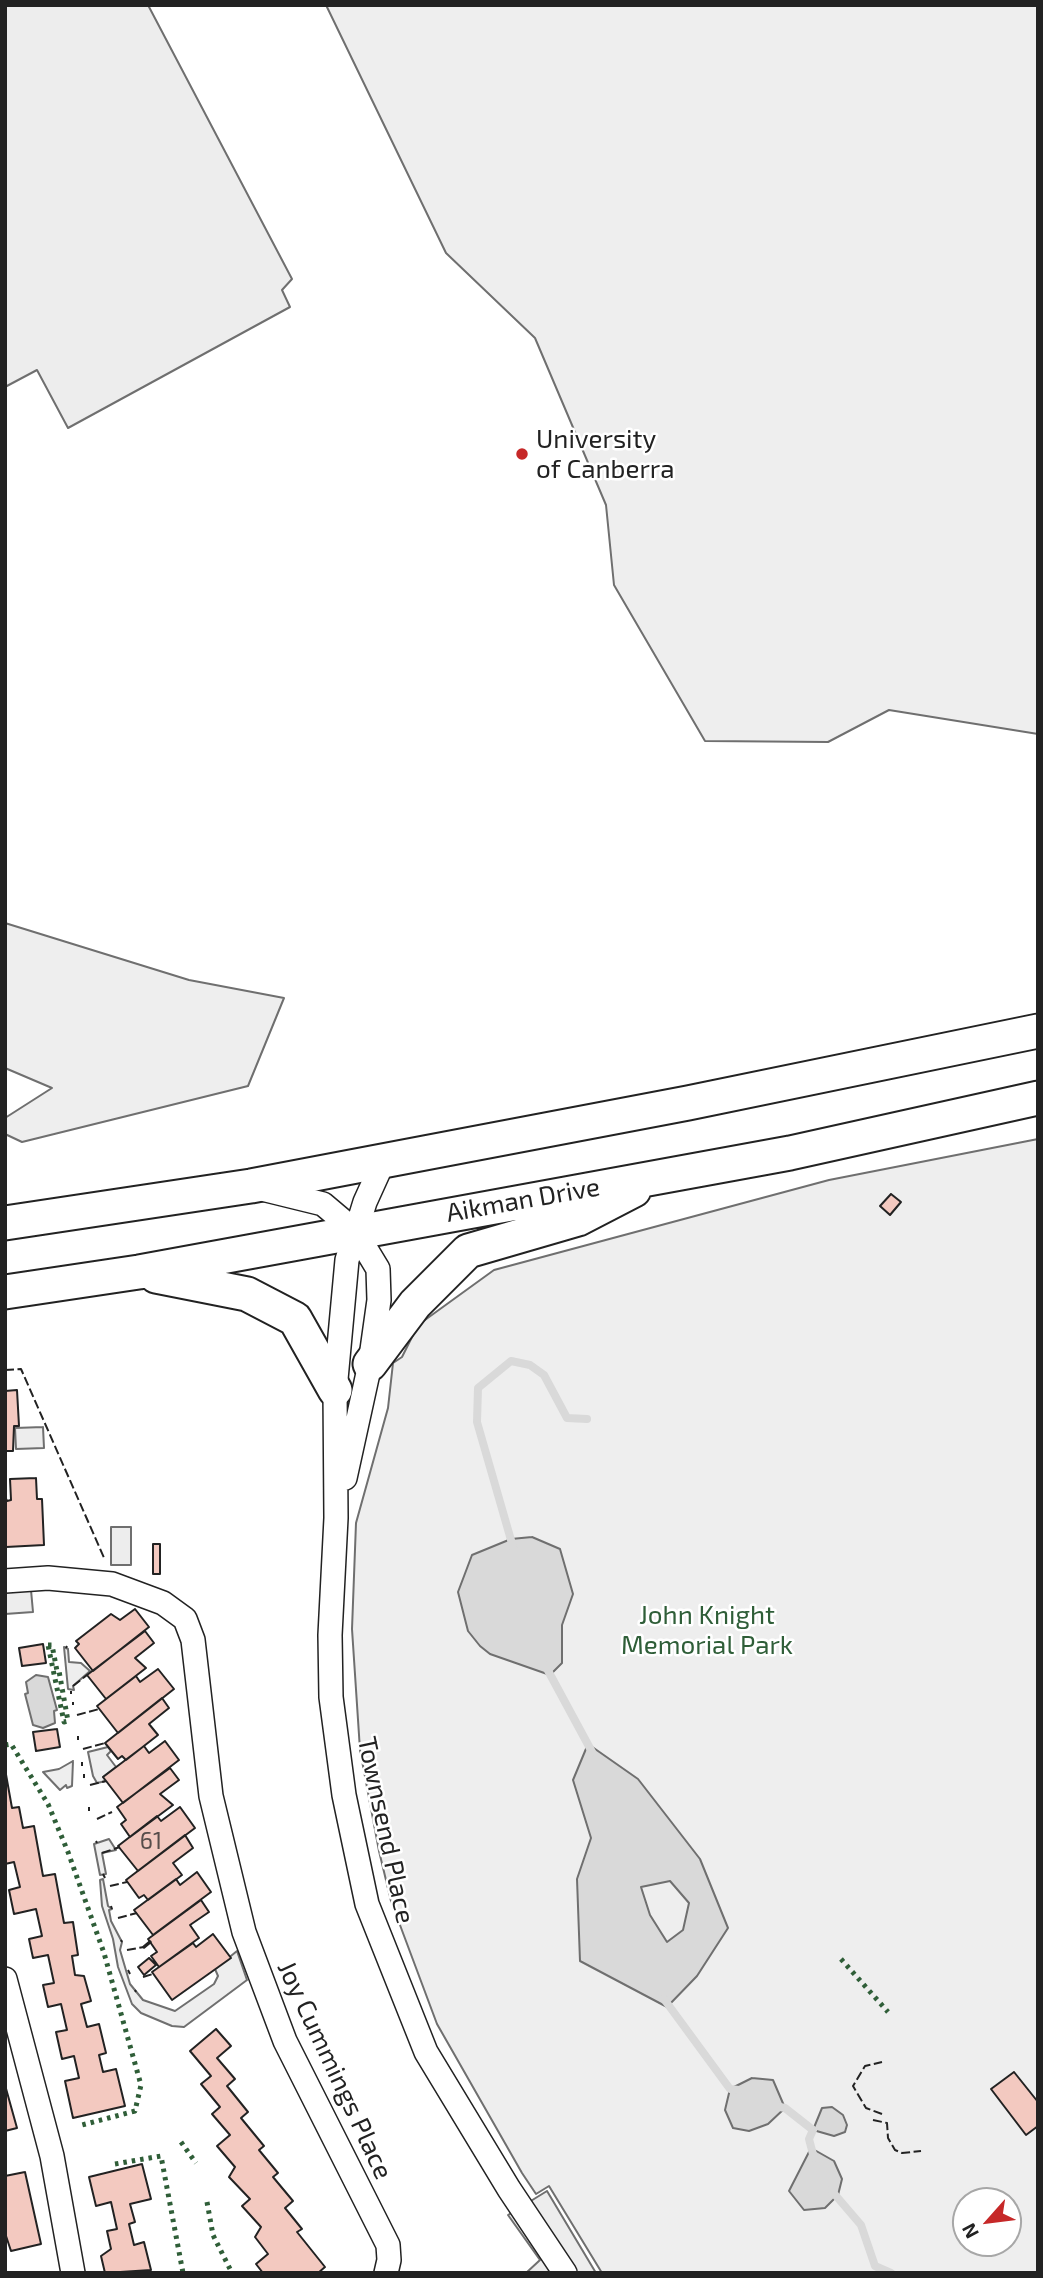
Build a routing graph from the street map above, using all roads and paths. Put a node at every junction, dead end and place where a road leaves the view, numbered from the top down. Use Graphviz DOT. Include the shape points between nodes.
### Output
graph roads {
  1 [pos="1038,1031"];
  2 [pos="1038,1098"];
  3 [pos="384,1160"];
  4 [pos="664,1174"];
  5 [pos="251,1186"];
  6 [pos="5,1223"];
  7 [pos="355,1231"];
  8 [pos="139,1272"];
  9 [pos="5,1292"];
  10 [pos="370,1364"];
  11 [pos="335,1390"];
  12 [pos="336,1518"];
  13 [pos="5,1581"];
  14 [pos="5,1979"];
  15 [pos="73,2273"];
  16 [pos="386,2273"];
  17 [pos="565,2273"];
  1 -- 3 [label="main road"];
  2 -- 4 [label="main road, Aikman Drive" via="790,1153"];
  3 -- 5 [label="main road"];
  3 -- 7 [label="street, Townsend Place"];
  4 -- 7 [label="main road, Aikman Drive"];
  4 -- 10 [label="main road" via="578,1219 468,1251 415,1304"];
  5 -- 6 [label="main road"];
  5 -- 7 [label="street, Townsend Place" via="323,1204"];
  7 -- 8 [label="main road, Aikman Drive"];
  7 -- 10 [label="street, Townsend Place" via="378,1269 379,1300"];
  7 -- 11 [label="street, Townsend Place" via="347,1260"];
  8 -- 9 [label="main road, Aikman Drive"];
  8 -- 11 [label="main road" via="247,1294 295,1319"];
  10 -- 12 [label="street, Townsend Place"];
  11 -- 12 [label="street, Townsend Place"];
  12 -- 17 [label="street, Townsend Place" via="331,1698 344,1795 368,1904 426,2052"];
  13 -- 16 [label="street, Joy Cummings Place" via="48,1578 113,1584 163,1603 185,1619 193,1640 211,1796 244,1932 285,2041 388,2245"];
  14 -- 15 [label="street" via="52,2156"];
}
